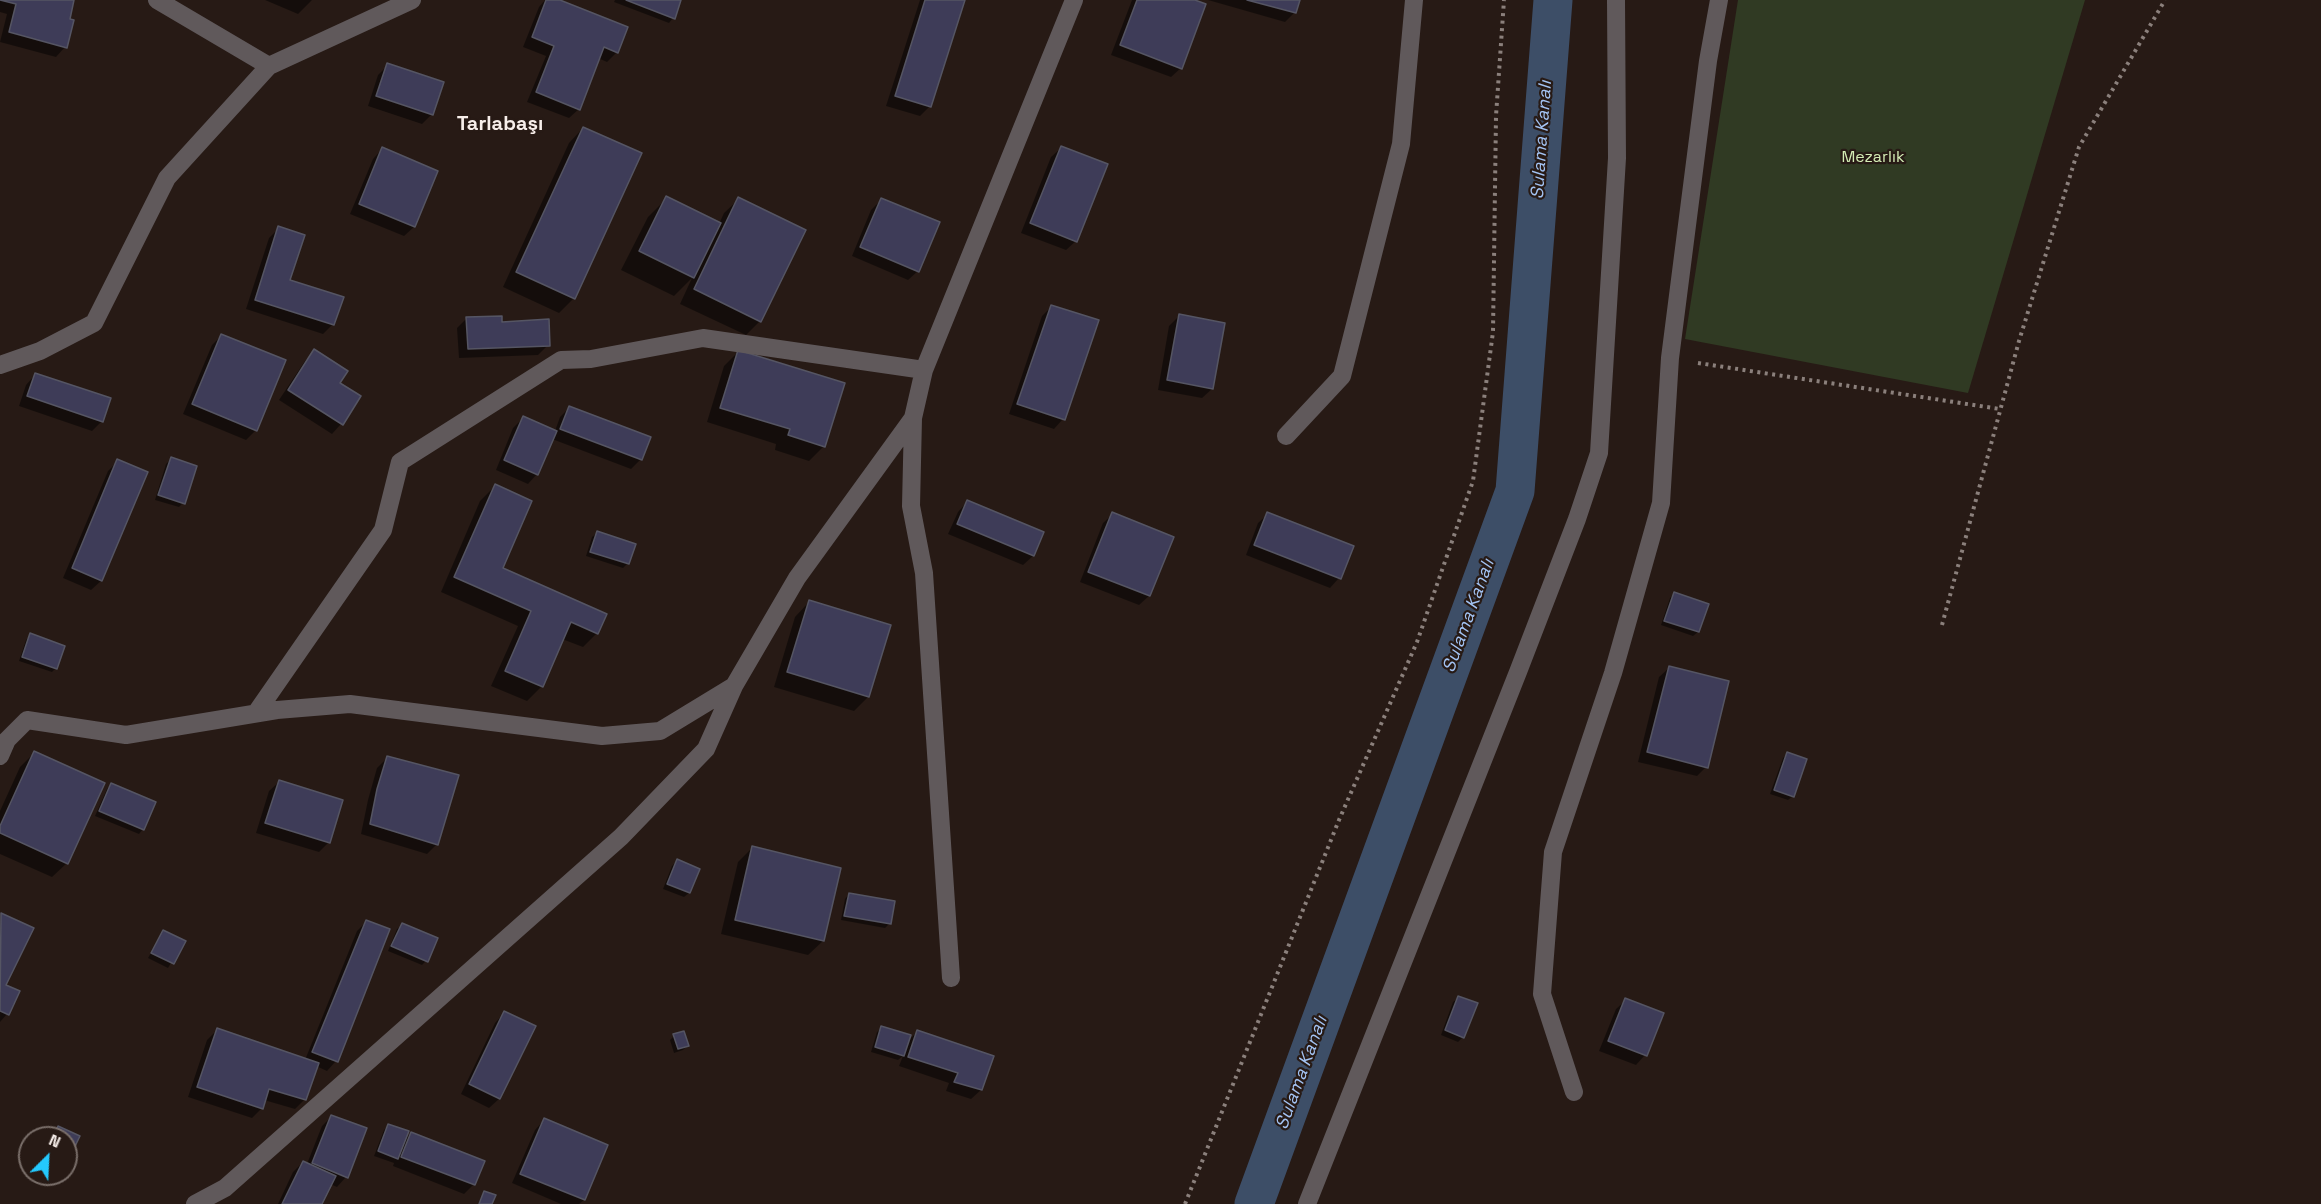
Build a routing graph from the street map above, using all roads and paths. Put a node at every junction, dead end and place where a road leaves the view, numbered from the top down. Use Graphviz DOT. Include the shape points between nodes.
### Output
graph roads {
  1 [pos="157,0"];
  2 [pos="412,0"];
  3 [pos="1074,0"];
  4 [pos="1414,0"];
  5 [pos="1503,0"];
  6 [pos="1616,0"];
  7 [pos="1719,0"];
  8 [pos="2165,0"];
  9 [pos="269,66"];
  10 [pos="1670,358"];
  11 [pos="0,366"];
  12 [pos="924,370"];
  13 [pos="2000,409"];
  14 [pos="913,418"];
  15 [pos="1286,435"];
  16 [pos="1942,624"];
  17 [pos="734,687"];
  18 [pos="256,713"];
  19 [pos="0,756"];
  20 [pos="951,978"];
  21 [pos="1574,1092"];
  22 [pos="195,1204"];
  23 [pos="1185,1204"];
  24 [pos="1307,1204"];
  1 -- 9 [label="street"];
  2 -- 9 [label="street"];
  3 -- 12 [label="street"];
  4 -- 15 [label="street" via="1401,144 1342,376"];
  5 -- 23 [label="path" via="1496,116 1493,332 1473,481 1417,642 1339,820"];
  6 -- 24 [label="street" via="1617,158 1599,453 1518,672"];
  7 -- 10 [label="street"];
  8 -- 13 [label="path" via="2079,147"];
  9 -- 11 [label="street" via="167,178 94,323"];
  10 -- 13 [label="path"];
  10 -- 21 [label="street" via="1660,503 1613,673 1553,852 1542,994"];
  12 -- 14 [label="street"];
  12 -- 18 [label="street" via="702,338 591,359 561,360 400,462 384,530"];
  13 -- 16 [label="path"];
  14 -- 17 [label="street" via="797,578"];
  14 -- 20 [label="street" via="910,506 924,573"];
  17 -- 18 [label="street" via="660,731 602,736 350,704"];
  17 -- 22 [label="street" via="706,749 621,837 225,1188"];
  18 -- 19 [label="street" via="126,735 27,720 7,740"];
}
